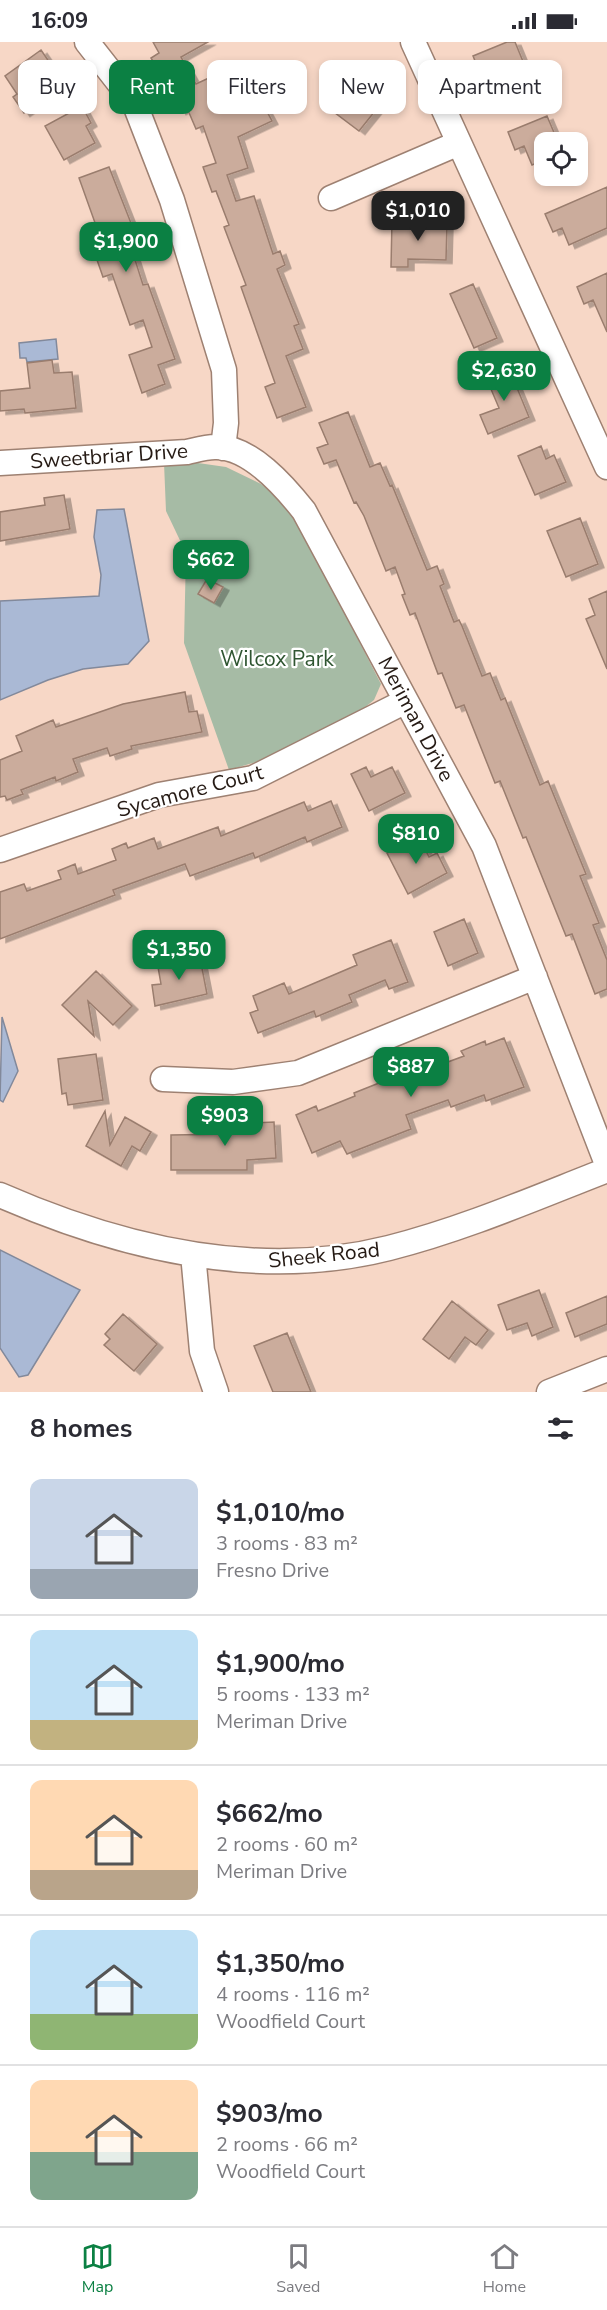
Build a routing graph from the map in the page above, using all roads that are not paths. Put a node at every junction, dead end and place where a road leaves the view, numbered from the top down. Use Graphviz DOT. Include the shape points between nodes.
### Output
graph roads {
  1 [pos="87,42"];
  2 [pos="413,42"];
  3 [pos="459,142"];
  4 [pos="331,198"];
  5 [pos="220,447"];
  6 [pos="0,463"];
  7 [pos="607,467"];
  8 [pos="406,701"];
  9 [pos="0,850"];
  10 [pos="535,977"];
  11 [pos="163,1079"];
  12 [pos="607,1164"];
  13 [pos="607,1170"];
  14 [pos="0,1195"];
  15 [pos="193,1254"];
  16 [pos="607,1369"];
  17 [pos="216,1392"];
  18 [pos="549,1392"];
  1 -- 5 [label="street" via="134,102 172,200 224,370 226,423"];
  2 -- 3 [label="street"];
  3 -- 4 [label="street"];
  3 -- 7 [label="street"];
  5 -- 6 [label="street, Sweetbriar Drive"];
  5 -- 8 [label="street, Meriman Drive" via="242,453 278,479 304,511"];
  8 -- 9 [label="street, Sycamore Court" via="253,778 159,795"];
  8 -- 10 [label="street, Meriman Drive" via="484,846"];
  10 -- 11 [label="street" via="298,1072 233,1082"];
  10 -- 12 [label="street, Meriman Drive"];
  13 -- 15 [label="street, Sheek Road" via="453,1230 387,1249 296,1261"];
  14 -- 15 [label="street, Sheek Road" via="134,1243"];
  15 -- 17 [label="street" via="202,1351"];
  16 -- 18 [label="street"];
}
